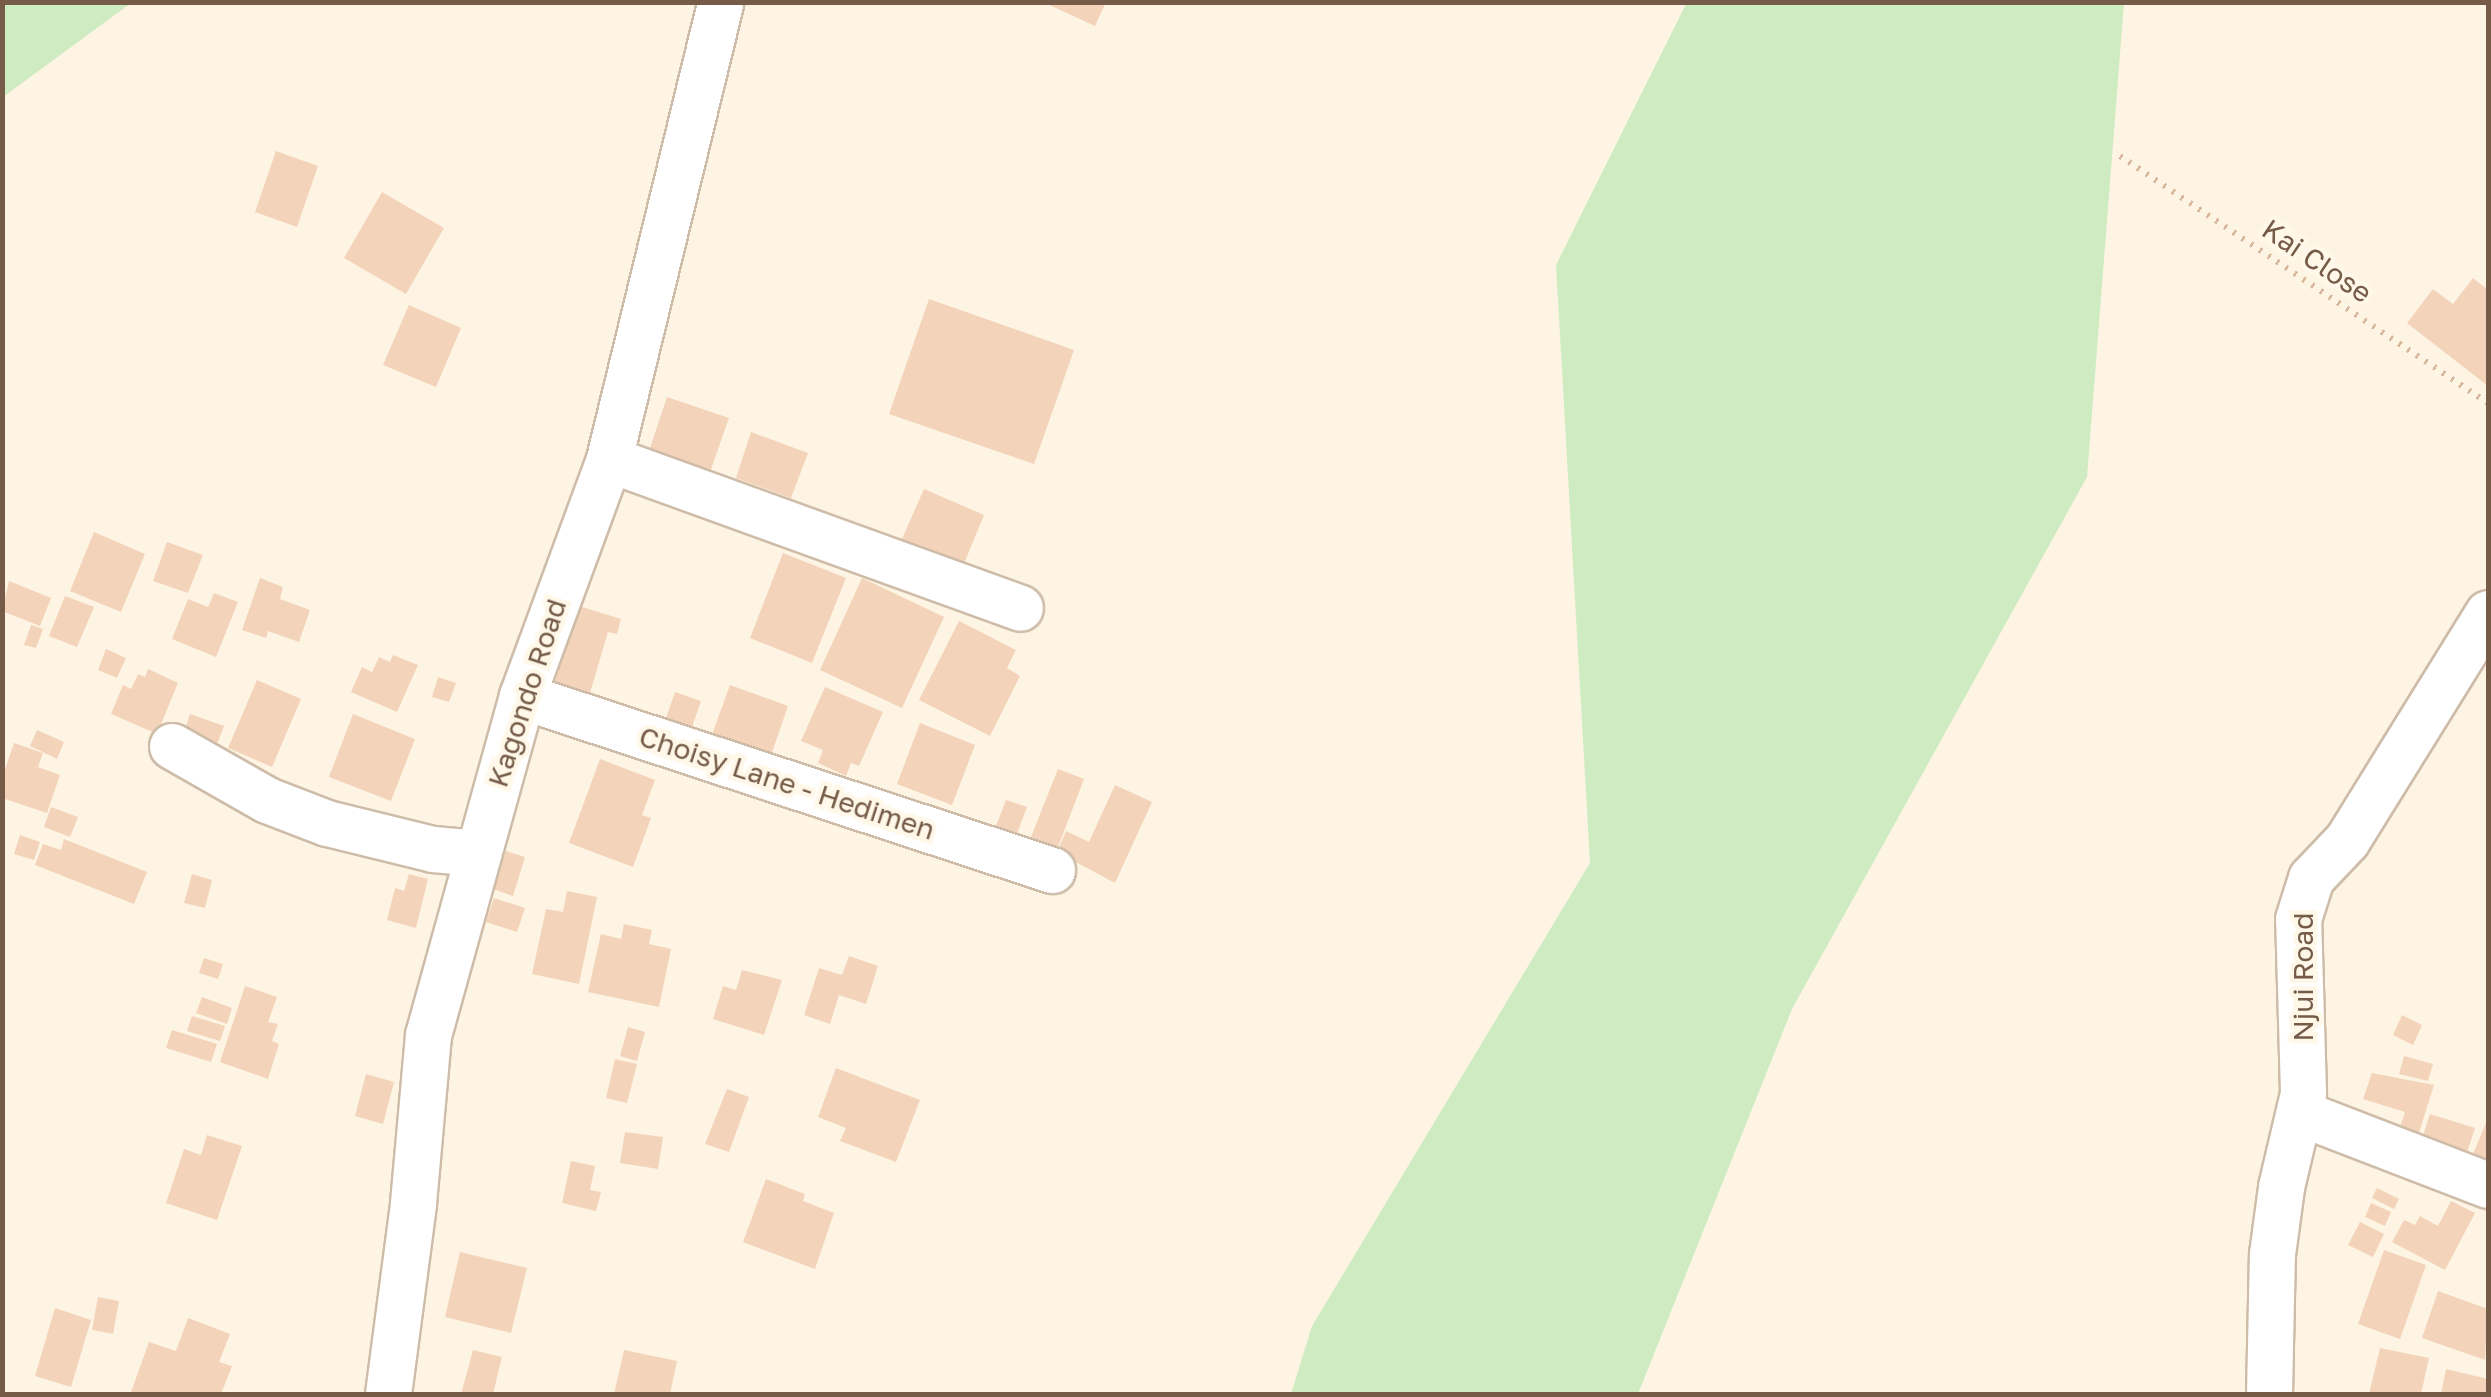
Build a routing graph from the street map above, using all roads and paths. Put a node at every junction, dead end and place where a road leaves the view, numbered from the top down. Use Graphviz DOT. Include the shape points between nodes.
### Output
graph roads {
  1 [pos="720,2"];
  2 [pos="2120,156"];
  3 [pos="2488,403"];
  4 [pos="609,460"];
  5 [pos="1020,608"];
  6 [pos="2488,613"];
  7 [pos="522,696"];
  8 [pos="172,746"];
  9 [pos="478,853"];
  10 [pos="1052,870"];
  11 [pos="2301,1113"];
  12 [pos="2488,1184"];
  13 [pos="393,1390"];
  14 [pos="2269,1394"];
  1 -- 4 [label="street, Kagondo Road"];
  2 -- 3 [label="path, Kai Close"];
  4 -- 5 [label="street"];
  4 -- 7 [label="street, Kagondo Road"];
  6 -- 11 [label="street, Njui Road" via="2347,840 2310,878 2298,918"];
  7 -- 9 [label="street, Kagondo Road"];
  7 -- 10 [label="street, Choisy Lane - Hedimen"];
  8 -- 9 [label="street" via="310,817 433,849"];
  9 -- 13 [label="street, Kagondo Road" via="428,1035"];
  11 -- 12 [label="street"];
  11 -- 14 [label="street, Njui Road" via="2272,1254"];
}
